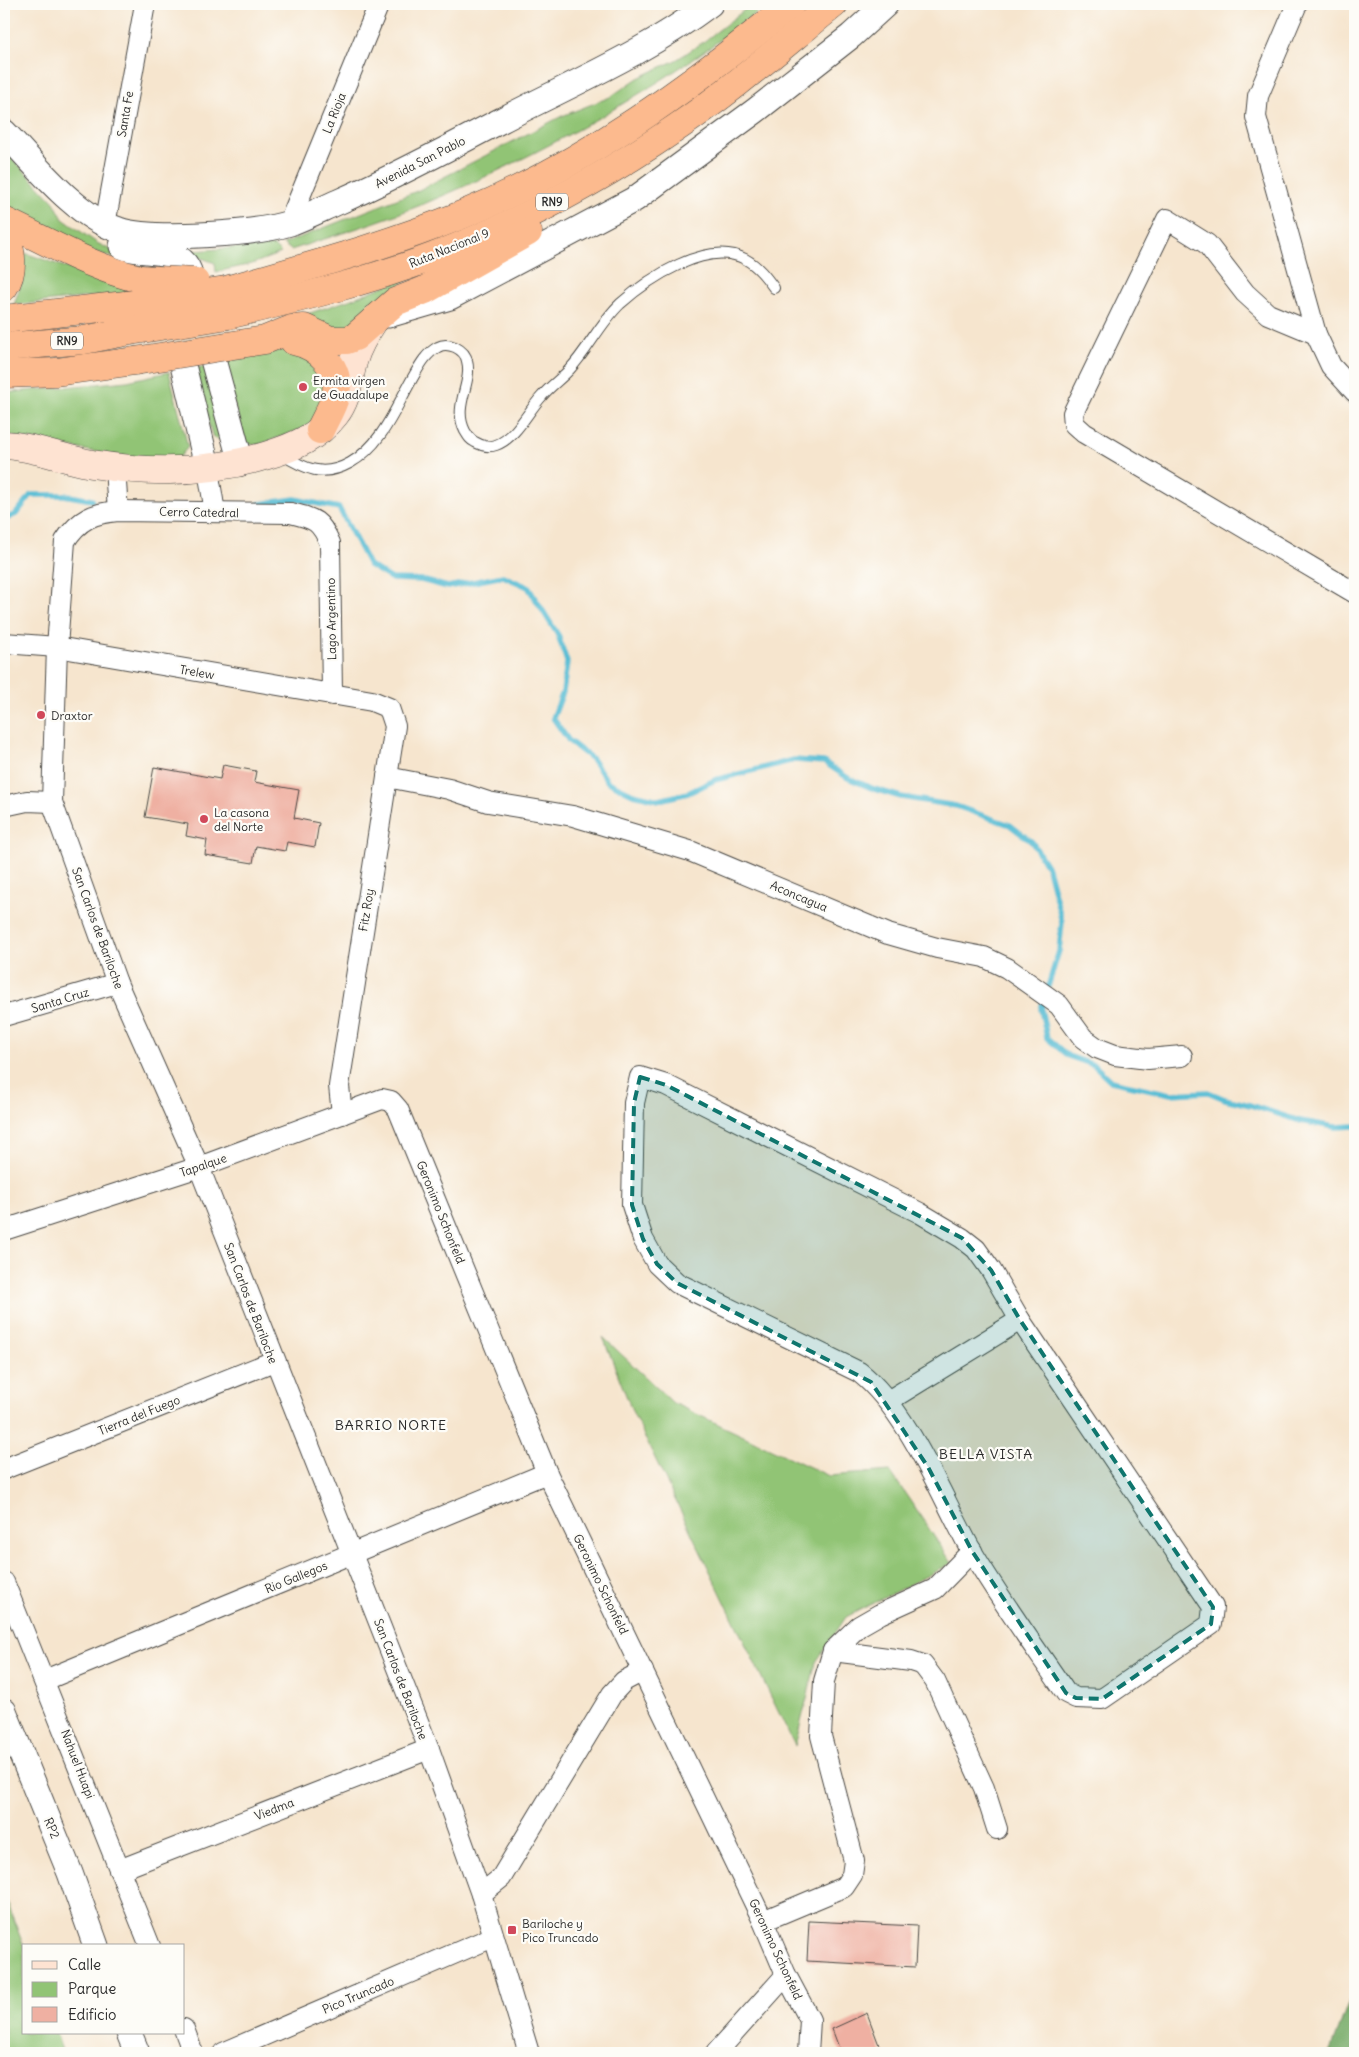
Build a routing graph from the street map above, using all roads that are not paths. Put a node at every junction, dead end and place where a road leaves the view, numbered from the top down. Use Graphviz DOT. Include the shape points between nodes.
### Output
graph roads {
  1 [pos="145,4"];
  2 [pos="379,4"];
  3 [pos="790,4"];
  4 [pos="834,4"];
  5 [pos="886,4"];
  6 [pos="1297,4"];
  7 [pos="700,8"];
  8 [pos="752,71"];
  9 [pos="4,132"];
  10 [pos="4,221"];
  11 [pos="289,223"];
  12 [pos="105,225"];
  13 [pos="4,234"];
  14 [pos="150,267"];
  15 [pos="4,287"];
  16 [pos="774,288"];
  17 [pos="213,289"];
  18 [pos="128,318"];
  19 [pos="4,319"];
  20 [pos="375,319"];
  21 [pos="1316,334"];
  22 [pos="265,340"];
  23 [pos="4,346"];
  24 [pos="219,351"];
  25 [pos="182,361"];
  26 [pos="4,374"];
  27 [pos="1355,392"];
  28 [pos="320,430"];
  29 [pos="4,445"];
  30 [pos="278,452"];
  31 [pos="241,463"];
  32 [pos="115,468"];
  33 [pos="208,470"];
  34 [pos="118,511"];
  35 [pos="215,512"];
  36 [pos="65,541"];
  37 [pos="330,543"];
  38 [pos="1355,593"];
  39 [pos="4,643"];
  40 [pos="57,647"];
  41 [pos="332,695"];
  42 [pos="389,708"];
  43 [pos="387,777"];
  44 [pos="52,802"];
  45 [pos="4,806"];
  46 [pos="117,982"];
  47 [pos="4,1016"];
  48 [pos="1182,1056"];
  49 [pos="398,1109"];
  50 [pos="342,1114"];
  51 [pos="199,1167"];
  52 [pos="4,1230"];
  53 [pos="1020,1320"];
  54 [pos="274,1361"];
  55 [pos="888,1401"];
  56 [pos="4,1468"];
  57 [pos="547,1473"];
  58 [pos="972,1551"];
  59 [pos="352,1554"];
  60 [pos="4,1582"];
  61 [pos="833,1651"];
  62 [pos="643,1671"];
  63 [pos="45,1680"];
  64 [pos="4,1711"];
  65 [pos="429,1749"];
  66 [pos="997,1829"];
  67 [pos="119,1870"];
  68 [pos="481,1894"];
  69 [pos="763,1921"];
  70 [pos="493,1938"];
  71 [pos="95,1944"];
  72 [pos="149,1944"];
  73 [pos="786,1975"];
  74 [pos="185,2033"];
  75 [pos="129,2034"];
  76 [pos="137,2053"];
  77 [pos="193,2053"];
  78 [pos="223,2053"];
  79 [pos="529,2053"];
  80 [pos="716,2053"];
  81 [pos="808,2053"];
  1 -- 12 [label="street, Santa Fe"];
  2 -- 11 [label="street, La Rioja"];
  3 -- 17 [label="highway, Ruta Nacional 9 / RN9" via="706,72 611,138 515,191 419,232"];
  4 -- 8 [label="highway, Ruta Nacional 9 / RN9"];
  5 -- 20 [label="street" via="755,111 636,199 450,297"];
  6 -- 21 [label="street" via="1258,96 1256,117"];
  7 -- 11 [label="street, Avenida San Pablo" via="642,50 360,192"];
  8 -- 17 [label="highway, Ruta Nacional 9 / RN9" via="677,128 571,193 518,220 432,256 394,270"];
  8 -- 20 [label="highway" via="704,124 672,150 454,274 395,302"];
  9 -- 12 [label="street" via="71,200"];
  10 -- 14 [label="highway" via="74,256 124,275"];
  11 -- 12 [label="street, Avenida San Pablo" via="236,232 160,235 127,233"];
  12 -- 14 [label="street" via="117,243 134,250"];
  13 -- 15 [label="highway" via="11,272"];
  14 -- 17 [label="highway, bridge"];
  16 -- 30 [label="lane" via="756,266 729,254 693,259 659,276 620,305 570,369 506,439 496,445 484,447 471,440 461,422 468,361 462,350 451,345 440,346 426,358 380,437 353,461 328,471 311,470"];
  17 -- 18 [label="highway, Ruta Nacional 9 / RN9, bridge"];
  18 -- 19 [label="highway, Ruta Nacional 9 / RN9"];
  18 -- 23 [label="highway, Ruta Nacional 9 / RN9" via="84,340"];
  20 -- 22 [label="highway" via="348,340 330,340 304,328 292,329"];
  20 -- 28 [label="main road" via="356,351 344,401"];
  21 -- 27 [label="street" via="1331,366"];
  21 -- 38 [label="street" via="1268,314 1246,293 1207,244 1168,219 1073,413 1074,424 1084,433"];
  22 -- 24 [label="highway"];
  22 -- 28 [label="highway" via="307,344 328,360 336,380 336,394"];
  24 -- 26 [label="highway, bridge" via="56,372"];
  24 -- 31 [label="street"];
  25 -- 33 [label="street"];
  28 -- 30 [label="main road"];
  29 -- 32 [label="main road"];
  30 -- 31 [label="main road"];
  31 -- 33 [label="main road"];
  32 -- 33 [label="main road"];
  32 -- 34 [label="street"];
  33 -- 35 [label="street"];
  34 -- 35 [label="street, Cerro Catedral"];
  34 -- 36 [label="street, Cerro Catedral" via="96,513 73,528"];
  35 -- 37 [label="street, Cerro Catedral" via="291,513 312,518 322,525"];
  36 -- 40 [label="street, San Carlos de Bariloche"];
  37 -- 41 [label="street, Lago Argentino"];
  39 -- 40 [label="street, Trelew"];
  40 -- 41 [label="street, Trelew"];
  40 -- 44 [label="street, San Carlos de Bariloche"];
  41 -- 42 [label="street, Trelew" via="372,701"];
  42 -- 43 [label="street, Fitz Roy" via="395,726"];
  43 -- 48 [label="street, Aconcagua" via="449,789 488,802 573,816 690,850 888,934 984,957 1007,968 1059,1005 1083,1038 1097,1048 1115,1055 1148,1059"];
  43 -- 50 [label="street, Fitz Roy" via="339,1086"];
  44 -- 45 [label="street" via="27,801"];
  44 -- 46 [label="street, San Carlos de Bariloche"];
  46 -- 47 [label="street, Santa Cruz"];
  46 -- 51 [label="street, San Carlos de Bariloche"];
  49 -- 50 [label="street, Tapalque" via="390,1101 382,1099"];
  49 -- 57 [label="street, Geronimo Schonfeld"];
  50 -- 51 [label="street, Tapalque"];
  51 -- 52 [label="street, Tapalque"];
  51 -- 54 [label="street, San Carlos de Bariloche"];
  53 -- 55 [label="street"];
  53 -- 55 [label="street" via="991,1270 962,1238 920,1213 666,1085 640,1078 634,1103 632,1205 643,1240 657,1264 677,1282 858,1372"];
  53 -- 58 [label="street" via="1213,1607 1211,1624 1102,1699 1076,1698 1066,1693"];
  54 -- 56 [label="street, Tierra del Fuego"];
  54 -- 59 [label="street, San Carlos de Bariloche"];
  55 -- 58 [label="street" via="928,1467"];
  57 -- 59 [label="street, Rio Gallegos"];
  57 -- 62 [label="street, Geronimo Schonfeld"];
  58 -- 61 [label="street" via="935,1589 860,1626"];
  59 -- 63 [label="street, Rio Gallegos"];
  59 -- 65 [label="street, San Carlos de Bariloche"];
  60 -- 63 [label="street, Nahuel Huapi"];
  61 -- 66 [label="street" via="923,1665 935,1681 984,1788"];
  61 -- 69 [label="street" via="824,1681 821,1736 854,1861 852,1875 844,1887"];
  62 -- 68 [label="street" via="612,1694 501,1878"];
  62 -- 69 [label="street, Geronimo Schonfeld"];
  63 -- 67 [label="street, Nahuel Huapi"];
  64 -- 71 [label="street, RP2 / RP2"];
  65 -- 67 [label="street, Viedma"];
  65 -- 68 [label="street, San Carlos de Bariloche"];
  67 -- 72 [label="street, Nahuel Huapi"];
  68 -- 70 [label="street, San Carlos de Bariloche"];
  69 -- 73 [label="street, Geronimo Schonfeld"];
  70 -- 78 [label="street, Pico Truncado"];
  70 -- 79 [label="street, San Carlos de Bariloche"];
  73 -- 80 [label="street"];
  73 -- 81 [label="street, Geronimo Schonfeld" via="810,2020"];
  74 -- 77 [label="street"];
  75 -- 76 [label="street"];
}
